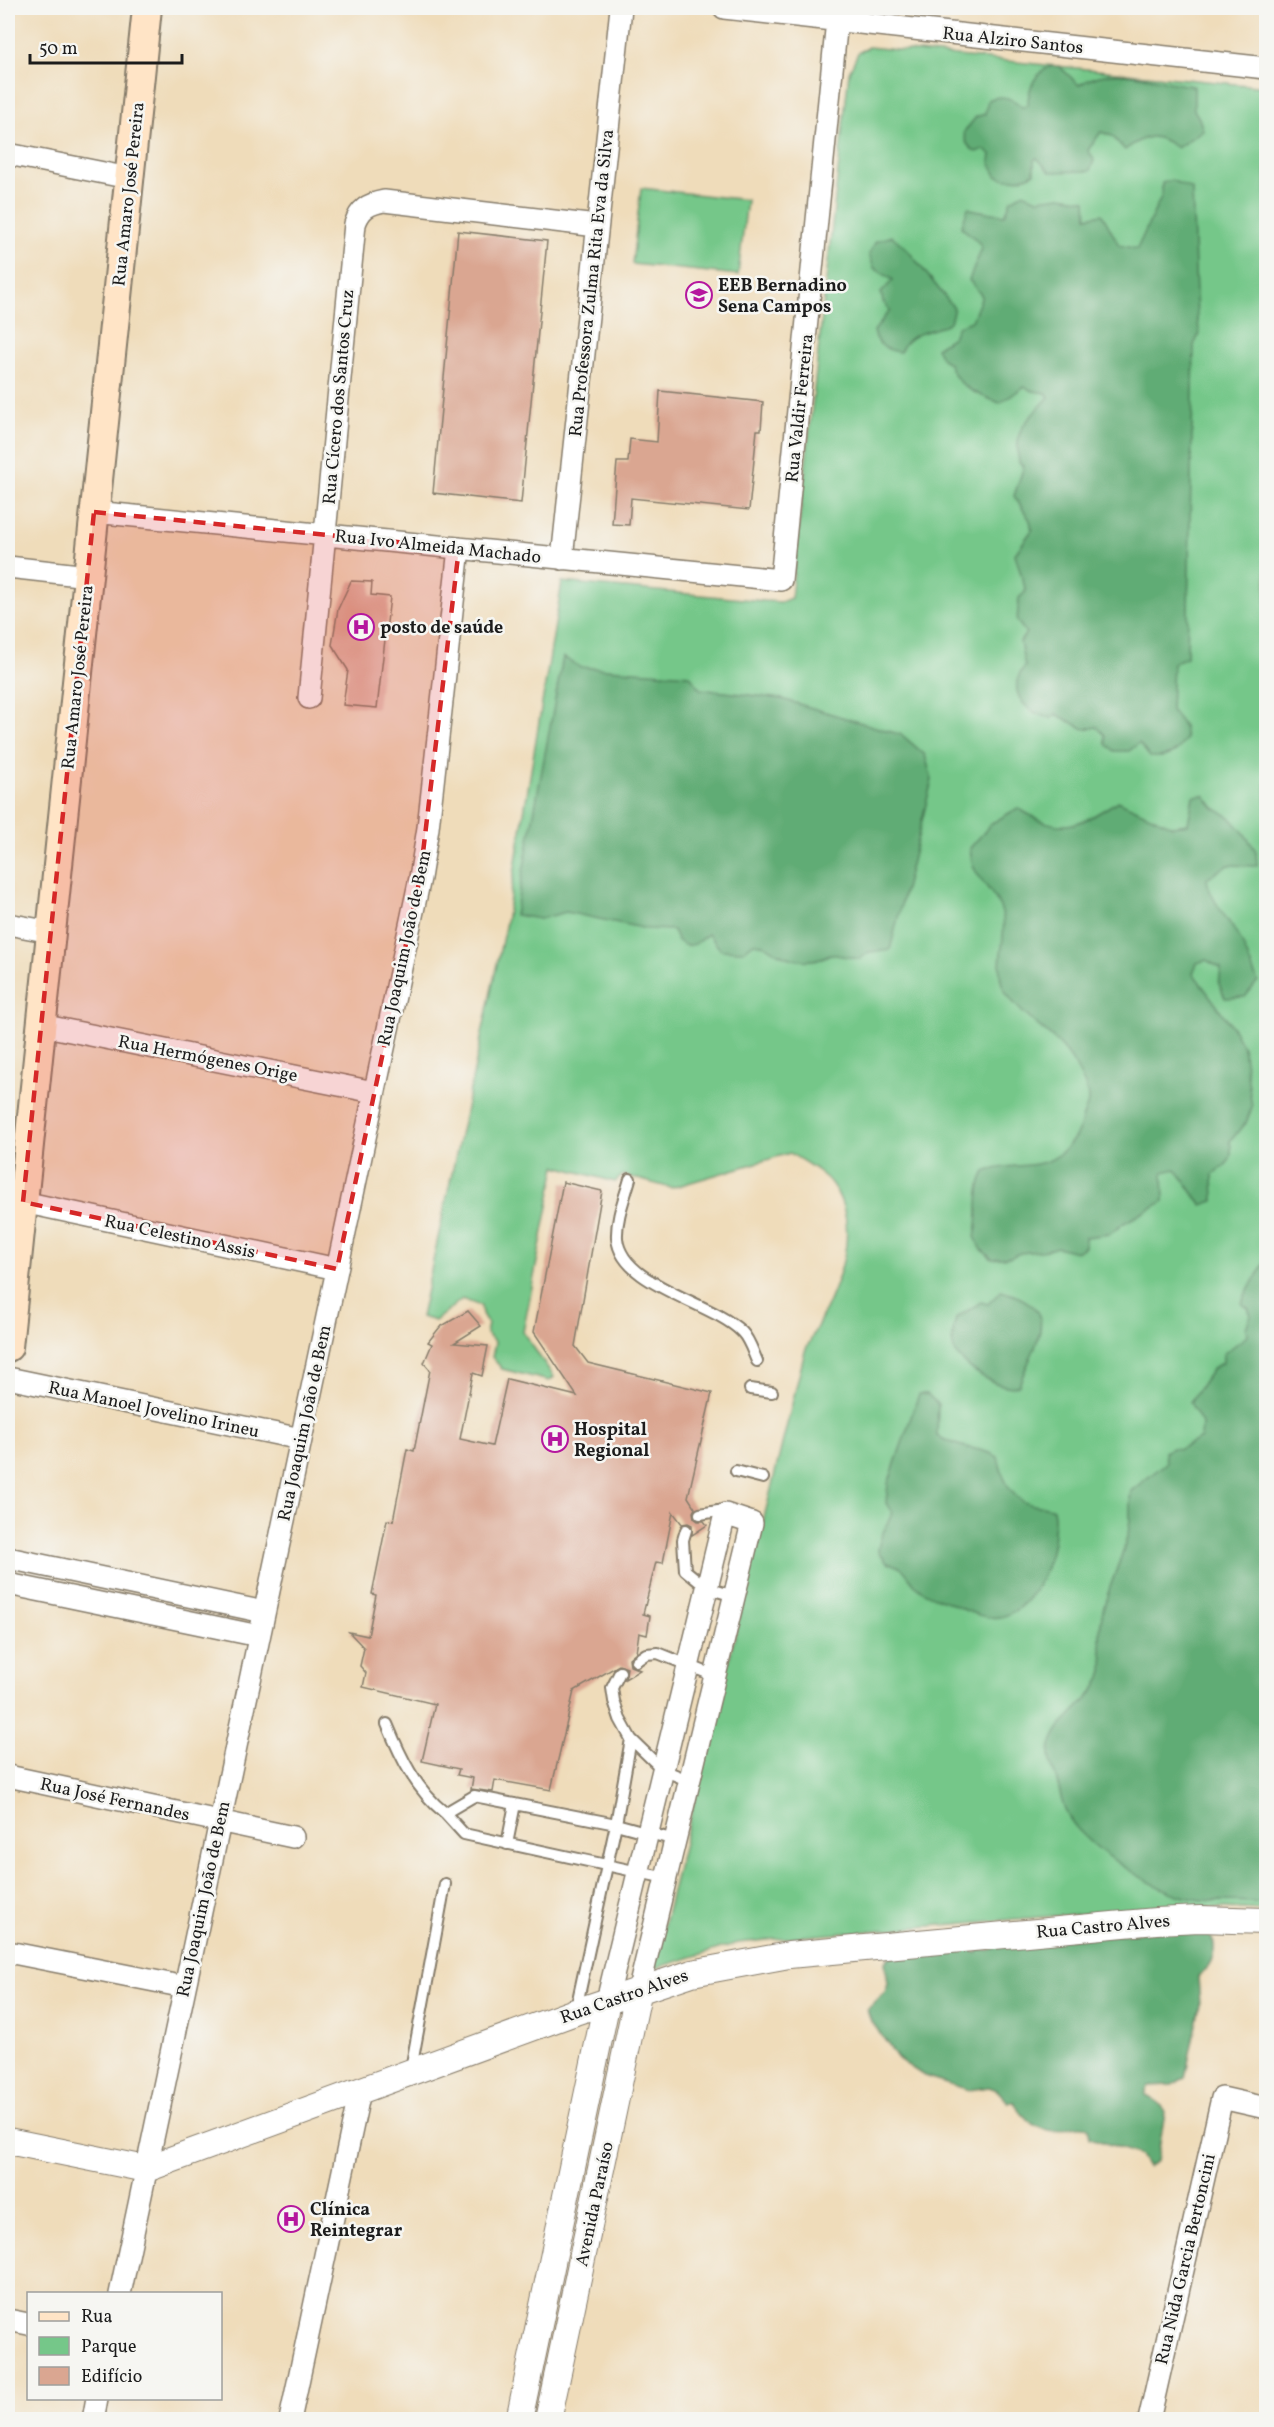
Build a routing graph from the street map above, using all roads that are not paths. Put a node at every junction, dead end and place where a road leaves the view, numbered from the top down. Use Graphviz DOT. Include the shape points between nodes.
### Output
graph roads {
  1 [pos="147,8"];
  2 [pos="621,8"];
  3 [pos="724,8"];
  4 [pos="837,20"];
  5 [pos="1266,68"];
  6 [pos="8,154"];
  7 [pos="129,178"];
  8 [pos="597,226"];
  9 [pos="94,512"];
  10 [pos="325,535"];
  11 [pos="459,548"];
  12 [pos="562,559"];
  13 [pos="8,567"];
  14 [pos="88,576"];
  15 [pos="782,580"];
  16 [pos="309,698"];
  17 [pos="8,924"];
  18 [pos="51,932"];
  19 [pos="41,1025"];
  20 [pos="374,1092"];
  21 [pos="630,1179"];
  22 [pos="22,1202"];
  23 [pos="337,1269"];
  24 [pos="8,1347"];
  25 [pos="757,1361"];
  26 [pos="8,1378"];
  27 [pos="750,1389"];
  28 [pos="772,1392"];
  29 [pos="301,1439"];
  30 [pos="736,1471"];
  31 [pos="763,1478"];
  32 [pos="700,1514"];
  33 [pos="725,1514"];
  34 [pos="686,1530"];
  35 [pos="8,1558"];
  36 [pos="8,1584"];
  37 [pos="707,1588"];
  38 [pos="734,1596"];
  39 [pos="264,1612"];
  40 [pos="259,1636"];
  41 [pos="636,1661"];
  42 [pos="688,1665"];
  43 [pos="620,1672"];
  44 [pos="715,1676"];
  45 [pos="387,1724"];
  46 [pos="631,1739"];
  47 [pos="663,1770"];
  48 [pos="8,1776"];
  49 [pos="690,1781"];
  50 [pos="514,1804"];
  51 [pos="445,1813"];
  52 [pos="219,1821"];
  53 [pos="616,1824"];
  54 [pos="648,1833"];
  55 [pos="293,1837"];
  56 [pos="675,1840"];
  57 [pos="507,1844"];
  58 [pos="607,1864"];
  59 [pos="639,1871"];
  60 [pos="666,1878"];
  61 [pos="446,1884"];
  62 [pos="1266,1921"];
  63 [pos="8,1952"];
  64 [pos="185,1987"];
  65 [pos="639,1989"];
  66 [pos="607,2001"];
  67 [pos="575,2012"];
  68 [pos="411,2072"];
  69 [pos="360,2091"];
  70 [pos="1266,2108"];
  71 [pos="8,2141"];
  72 [pos="146,2169"];
  73 [pos="120,2292"];
  74 [pos="8,2320"];
  75 [pos="27,2324"];
  76 [pos="97,2400"];
  77 [pos="93,2420"];
  78 [pos="290,2420"];
  79 [pos="519,2420"];
  80 [pos="548,2420"];
  81 [pos="1149,2420"];
  1 -- 7 [label="main road, Rua Amaro José Pereira"];
  2 -- 8 [label="street, Rua Professora Zulma Rita Eva da Silva"];
  3 -- 4 [label="street, Rua Alziro Santos"];
  4 -- 5 [label="street, Rua Alziro Santos"];
  4 -- 15 [label="street, Rua Valdir Ferreira"];
  6 -- 7 [label="street"];
  7 -- 9 [label="main road, Rua Amaro José Pereira"];
  8 -- 10 [label="street, Rua Cícero dos Santos Cruz" via="384,201 366,206 358,214"];
  8 -- 12 [label="street, Rua Professora Zulma Rita Eva da Silva"];
  9 -- 10 [label="street, Rua Ivo Almeida Machado"];
  9 -- 14 [label="main road, Rua Amaro José Pereira"];
  10 -- 11 [label="street, Rua Ivo Almeida Machado"];
  10 -- 16 [label="street, Rua Cícero dos Santos Cruz"];
  11 -- 12 [label="street, Rua Ivo Almeida Machado"];
  11 -- 20 [label="street, Rua Joaquim João de Bem" via="428,828"];
  12 -- 15 [label="street, Rua Ivo Almeida Machado"];
  13 -- 14 [label="street"];
  14 -- 18 [label="main road, Rua Amaro José Pereira"];
  17 -- 18 [label="street"];
  18 -- 19 [label="main road, Rua Amaro José Pereira"];
  19 -- 20 [label="street, Rua Hermógenes Orige"];
  19 -- 22 [label="main road, Rua Amaro José Pereira"];
  20 -- 23 [label="street, Rua Joaquim João de Bem"];
  21 -- 25 [label="lane" via="617,1239 626,1262 645,1278 729,1321 745,1334"];
  22 -- 23 [label="street, Rua Celestino Assis"];
  22 -- 24 [label="main road, Rua Amaro José Pereira"];
  23 -- 29 [label="street, Rua Joaquim João de Bem"];
  26 -- 29 [label="street, Rua Manoel Jovelino Irineu"];
  27 -- 28 [label="lane"];
  29 -- 39 [label="street, Rua Joaquim João de Bem"];
  30 -- 31 [label="lane"];
  32 -- 33 [label="lane"];
  33 -- 37 [label="street"];
  33 -- 38 [label="street" via="752,1522"];
  34 -- 37 [label="lane" via="685,1570"];
  35 -- 39 [label="street"];
  36 -- 40 [label="street"];
  37 -- 38 [label="lane"];
  37 -- 42 [label="street"];
  38 -- 44 [label="street"];
  39 -- 40 [label="street, Rua Joaquim João de Bem"];
  40 -- 52 [label="street, Rua Joaquim João de Bem"];
  41 -- 42 [label="lane" via="646,1654 658,1653"];
  42 -- 44 [label="lane"];
  42 -- 47 [label="street"];
  43 -- 46 [label="lane" via="612,1688 614,1701"];
  44 -- 49 [label="street"];
  45 -- 51 [label="lane" via="413,1779 430,1802"];
  46 -- 47 [label="lane"];
  46 -- 53 [label="lane"];
  47 -- 49 [label="lane"];
  47 -- 54 [label="street"];
  48 -- 52 [label="street, Rua José Fernandes"];
  49 -- 56 [label="street"];
  50 -- 51 [label="lane" via="474,1796"];
  50 -- 53 [label="lane"];
  50 -- 57 [label="lane"];
  51 -- 57 [label="lane" via="464,1834"];
  52 -- 55 [label="street, Rua José Fernandes"];
  52 -- 64 [label="street, Rua Joaquim João de Bem"];
  53 -- 54 [label="lane"];
  53 -- 58 [label="lane"];
  54 -- 56 [label="lane"];
  54 -- 59 [label="street"];
  56 -- 60 [label="street"];
  57 -- 58 [label="lane"];
  58 -- 59 [label="lane"];
  58 -- 67 [label="lane"];
  59 -- 60 [label="lane"];
  59 -- 66 [label="street"];
  60 -- 65 [label="street"];
  61 -- 68 [label="lane"];
  62 -- 65 [label="street, Rua Castro Alves" via="1156,1921 789,1955 726,1965"];
  63 -- 64 [label="street"];
  64 -- 72 [label="street, Rua Joaquim João de Bem"];
  65 -- 66 [label="street, Rua Castro Alves"];
  65 -- 80 [label="street, Avenida Paraíso"];
  66 -- 67 [label="street, Rua Castro Alves"];
  66 -- 79 [label="street, Avenida Paraíso"];
  67 -- 68 [label="street, Rua Castro Alves"];
  68 -- 69 [label="street, Rua Castro Alves"];
  69 -- 72 [label="street, Rua Castro Alves"];
  69 -- 78 [label="street"];
  70 -- 81 [label="street, Rua Nida Garcia Bertoncini" via="1222,2098"];
  71 -- 72 [label="street"];
  72 -- 73 [label="street, Rua Joaquim João de Bem"];
  74 -- 75 [label="street"];
  76 -- 77 [label="street"];
}
